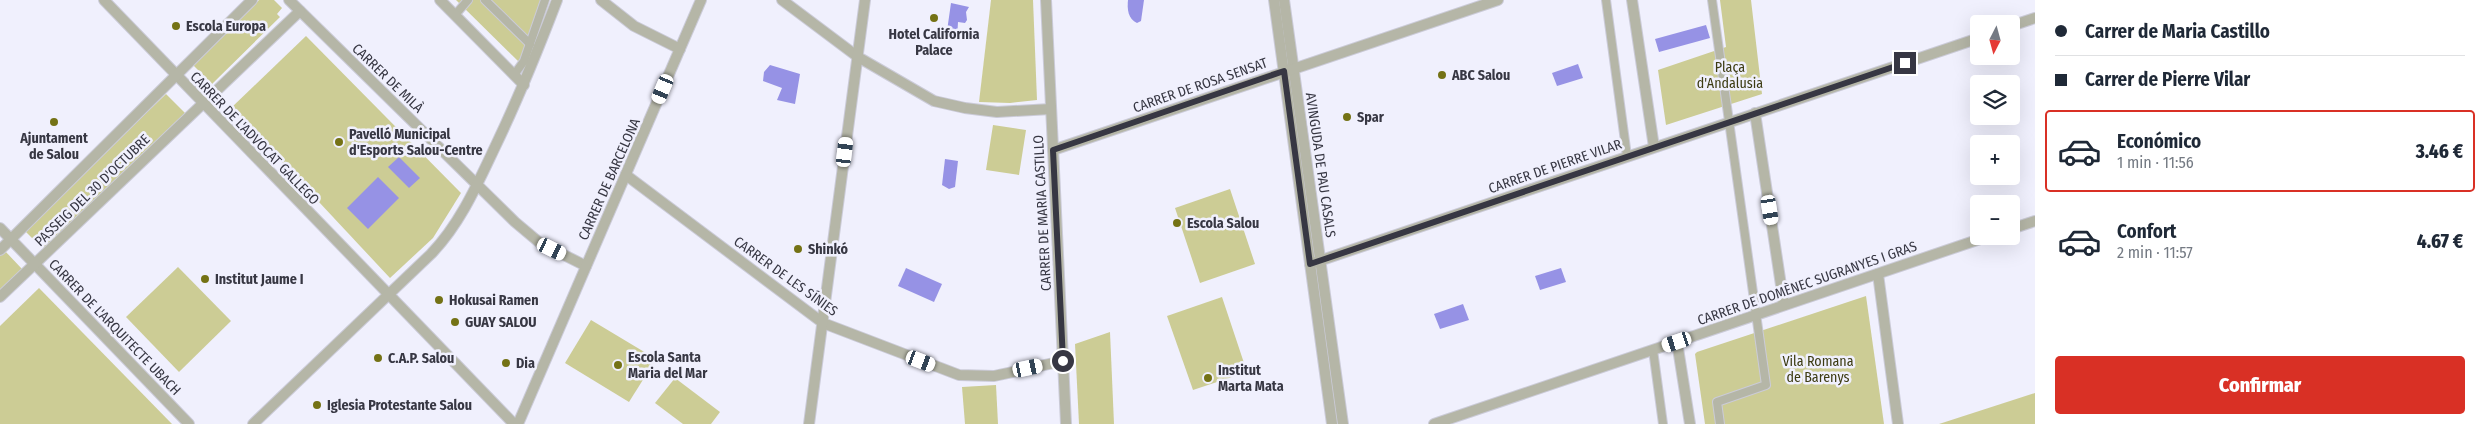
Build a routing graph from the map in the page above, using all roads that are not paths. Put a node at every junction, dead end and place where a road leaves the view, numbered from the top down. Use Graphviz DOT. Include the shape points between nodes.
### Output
graph roads {
  1 [pos="104,0"];
  2 [pos="252,0"];
  3 [pos="289,0"];
  4 [pos="440,0"];
  5 [pos="468,0"];
  6 [pos="545,0"];
  7 [pos="558,0"];
  8 [pos="602,0"];
  9 [pos="701,0"];
  10 [pos="782,0"];
  11 [pos="865,0"];
  12 [pos="1046,0"];
  13 [pos="1274,0"];
  14 [pos="1284,0"];
  15 [pos="1498,0"];
  16 [pos="1606,0"];
  17 [pos="1632,0"];
  18 [pos="1712,0"];
  19 [pos="487,1"];
  20 [pos="300,11"];
  21 [pos="455,15"];
  22 [pos="2035,18"];
  23 [pos="2020,23"];
  24 [pos="1970,41"];
  25 [pos="530,44"];
  26 [pos="680,49"];
  27 [pos="858,57"];
  28 [pos="1288,70"];
  29 [pos="514,75"];
  30 [pos="177,76"];
  31 [pos="524,86"];
  32 [pos="202,102"];
  33 [pos="1051,109"];
  34 [pos="1755,114"];
  35 [pos="1728,123"];
  36 [pos="1654,147"];
  37 [pos="1053,150"];
  38 [pos="1627,156"];
  39 [pos="626,175"];
  40 [pos="478,185"];
  41 [pos="2035,221"];
  42 [pos="2020,226"];
  43 [pos="0,228"];
  44 [pos="11,240"];
  45 [pos="1970,243"];
  46 [pos="0,250"];
  47 [pos="1316,262"];
  48 [pos="35,263"];
  49 [pos="586,266"];
  50 [pos="1878,274"];
  51 [pos="388,295"];
  52 [pos="0,297"];
  53 [pos="1784,305"];
  54 [pos="1756,314"];
  55 [pos="822,323"];
  56 [pos="1677,342"];
  57 [pos="1652,350"];
  58 [pos="1063,361"];
  59 [pos="189,424"];
  60 [pos="253,424"];
  61 [pos="514,424"];
  62 [pos="518,424"];
  63 [pos="809,424"];
  64 [pos="1066,424"];
  65 [pos="1332,424"];
  66 [pos="1343,424"];
  67 [pos="1434,424"];
  68 [pos="1663,424"];
  69 [pos="1690,424"];
  70 [pos="1720,424"];
  71 [pos="1898,424"];
  1 -- 30 [label="street, CARRER DE L'ADVOCAT GALLEGO"];
  2 -- 30 [label="street, PASSEIG DEL 30 D'OCTUBRE"];
  3 -- 20 [label="street, CARRER DE MILÀ"];
  4 -- 21 [label="street"];
  5 -- 21 [label="street"];
  6 -- 25 [label="street"];
  7 -- 31 [label="street"];
  8 -- 26 [label="street" via="634,26"];
  9 -- 26 [label="street, CARRER DE BARCELONA"];
  10 -- 27 [label="street"];
  11 -- 27 [label="street"];
  12 -- 33 [label="street, CARRER DE MARIA CASTILLO"];
  13 -- 28 [label="street, AVINGUDA DE PAU CASALS"];
  14 -- 28 [label="street, AVINGUDA DE PAU CASALS"];
  15 -- 28 [label="street, CARRER DE ROSA SENSAT"];
  16 -- 38 [label="street"];
  17 -- 36 [label="street"];
  18 -- 35 [label="street"];
  19 -- 25 [label="street"];
  20 -- 32 [label="street, PASSEIG DEL 30 D'OCTUBRE"];
  20 -- 40 [label="street, CARRER DE MILÀ"];
  21 -- 29 [label="street"];
  22 -- 23 [label="street"];
  24 -- 34 [label="street, CARRER DE PIERRE VILAR"];
  25 -- 29 [label="street"];
  26 -- 39 [label="street, CARRER DE BARCELONA"];
  27 -- 33 [label="street" via="934,101 997,112"];
  27 -- 55 [label="street"];
  28 -- 37 [label="street, CARRER DE ROSA SENSAT"];
  28 -- 47 [label="street, AVINGUDA DE PAU CASALS"];
  29 -- 31 [label="street"];
  30 -- 32 [label="street, CARRER DE L'ADVOCAT GALLEGO"];
  30 -- 44 [label="street, PASSEIG DEL 30 D'OCTUBRE"];
  31 -- 40 [label="street"];
  32 -- 48 [label="street, PASSEIG DEL 30 D'OCTUBRE"];
  32 -- 51 [label="street, CARRER DE L'ADVOCAT GALLEGO"];
  33 -- 37 [label="street, CARRER DE MARIA CASTILLO"];
  34 -- 35 [label="street, CARRER DE PIERRE VILAR"];
  34 -- 53 [label="street"];
  35 -- 36 [label="street, CARRER DE PIERRE VILAR"];
  35 -- 54 [label="street"];
  36 -- 38 [label="street, CARRER DE PIERRE VILAR"];
  37 -- 58 [label="street, CARRER DE MARIA CASTILLO"];
  38 -- 47 [label="street, CARRER DE PIERRE VILAR"];
  39 -- 49 [label="street, CARRER DE BARCELONA"];
  39 -- 55 [label="street, CARRER DE LES SÍNIES"];
  40 -- 49 [label="street, CARRER DE MILÀ" via="540,243"];
  40 -- 51 [label="street" via="441,243"];
  41 -- 42 [label="street"];
  43 -- 44 [label="street, CARRER DE L'ARQUITECTE UBACH"];
  44 -- 46 [label="street, PASSEIG DEL 30 D'OCTUBRE"];
  44 -- 48 [label="street, CARRER DE L'ARQUITECTE UBACH"];
  45 -- 50 [label="street, CARRER DE DOMÈNEC SUGRANYES I GRAS"];
  47 -- 65 [label="street, AVINGUDA DE PAU CASALS"];
  47 -- 66 [label="street, AVINGUDA DE PAU CASALS"];
  48 -- 52 [label="street, PASSEIG DEL 30 D'OCTUBRE"];
  48 -- 59 [label="street, CARRER DE L'ARQUITECTE UBACH"];
  49 -- 62 [label="street, CARRER DE BARCELONA"];
  50 -- 53 [label="street, CARRER DE DOMÈNEC SUGRANYES I GRAS"];
  50 -- 71 [label="street"];
  51 -- 60 [label="street"];
  51 -- 61 [label="street, CARRER DE L'ADVOCAT GALLEGO"];
  53 -- 54 [label="street, CARRER DE DOMÈNEC SUGRANYES I GRAS"];
  54 -- 56 [label="street, CARRER DE DOMÈNEC SUGRANYES I GRAS"];
  54 -- 70 [label="street" via="1766,385 1717,402"];
  55 -- 58 [label="street, CARRER DE LES SÍNIES" via="954,374 994,376"];
  55 -- 63 [label="street"];
  56 -- 57 [label="street, CARRER DE DOMÈNEC SUGRANYES I GRAS"];
  56 -- 69 [label="street"];
  57 -- 67 [label="street, CARRER DE DOMÈNEC SUGRANYES I GRAS"];
  57 -- 68 [label="street"];
  58 -- 64 [label="street, CARRER DE MARIA CASTILLO"];
}
